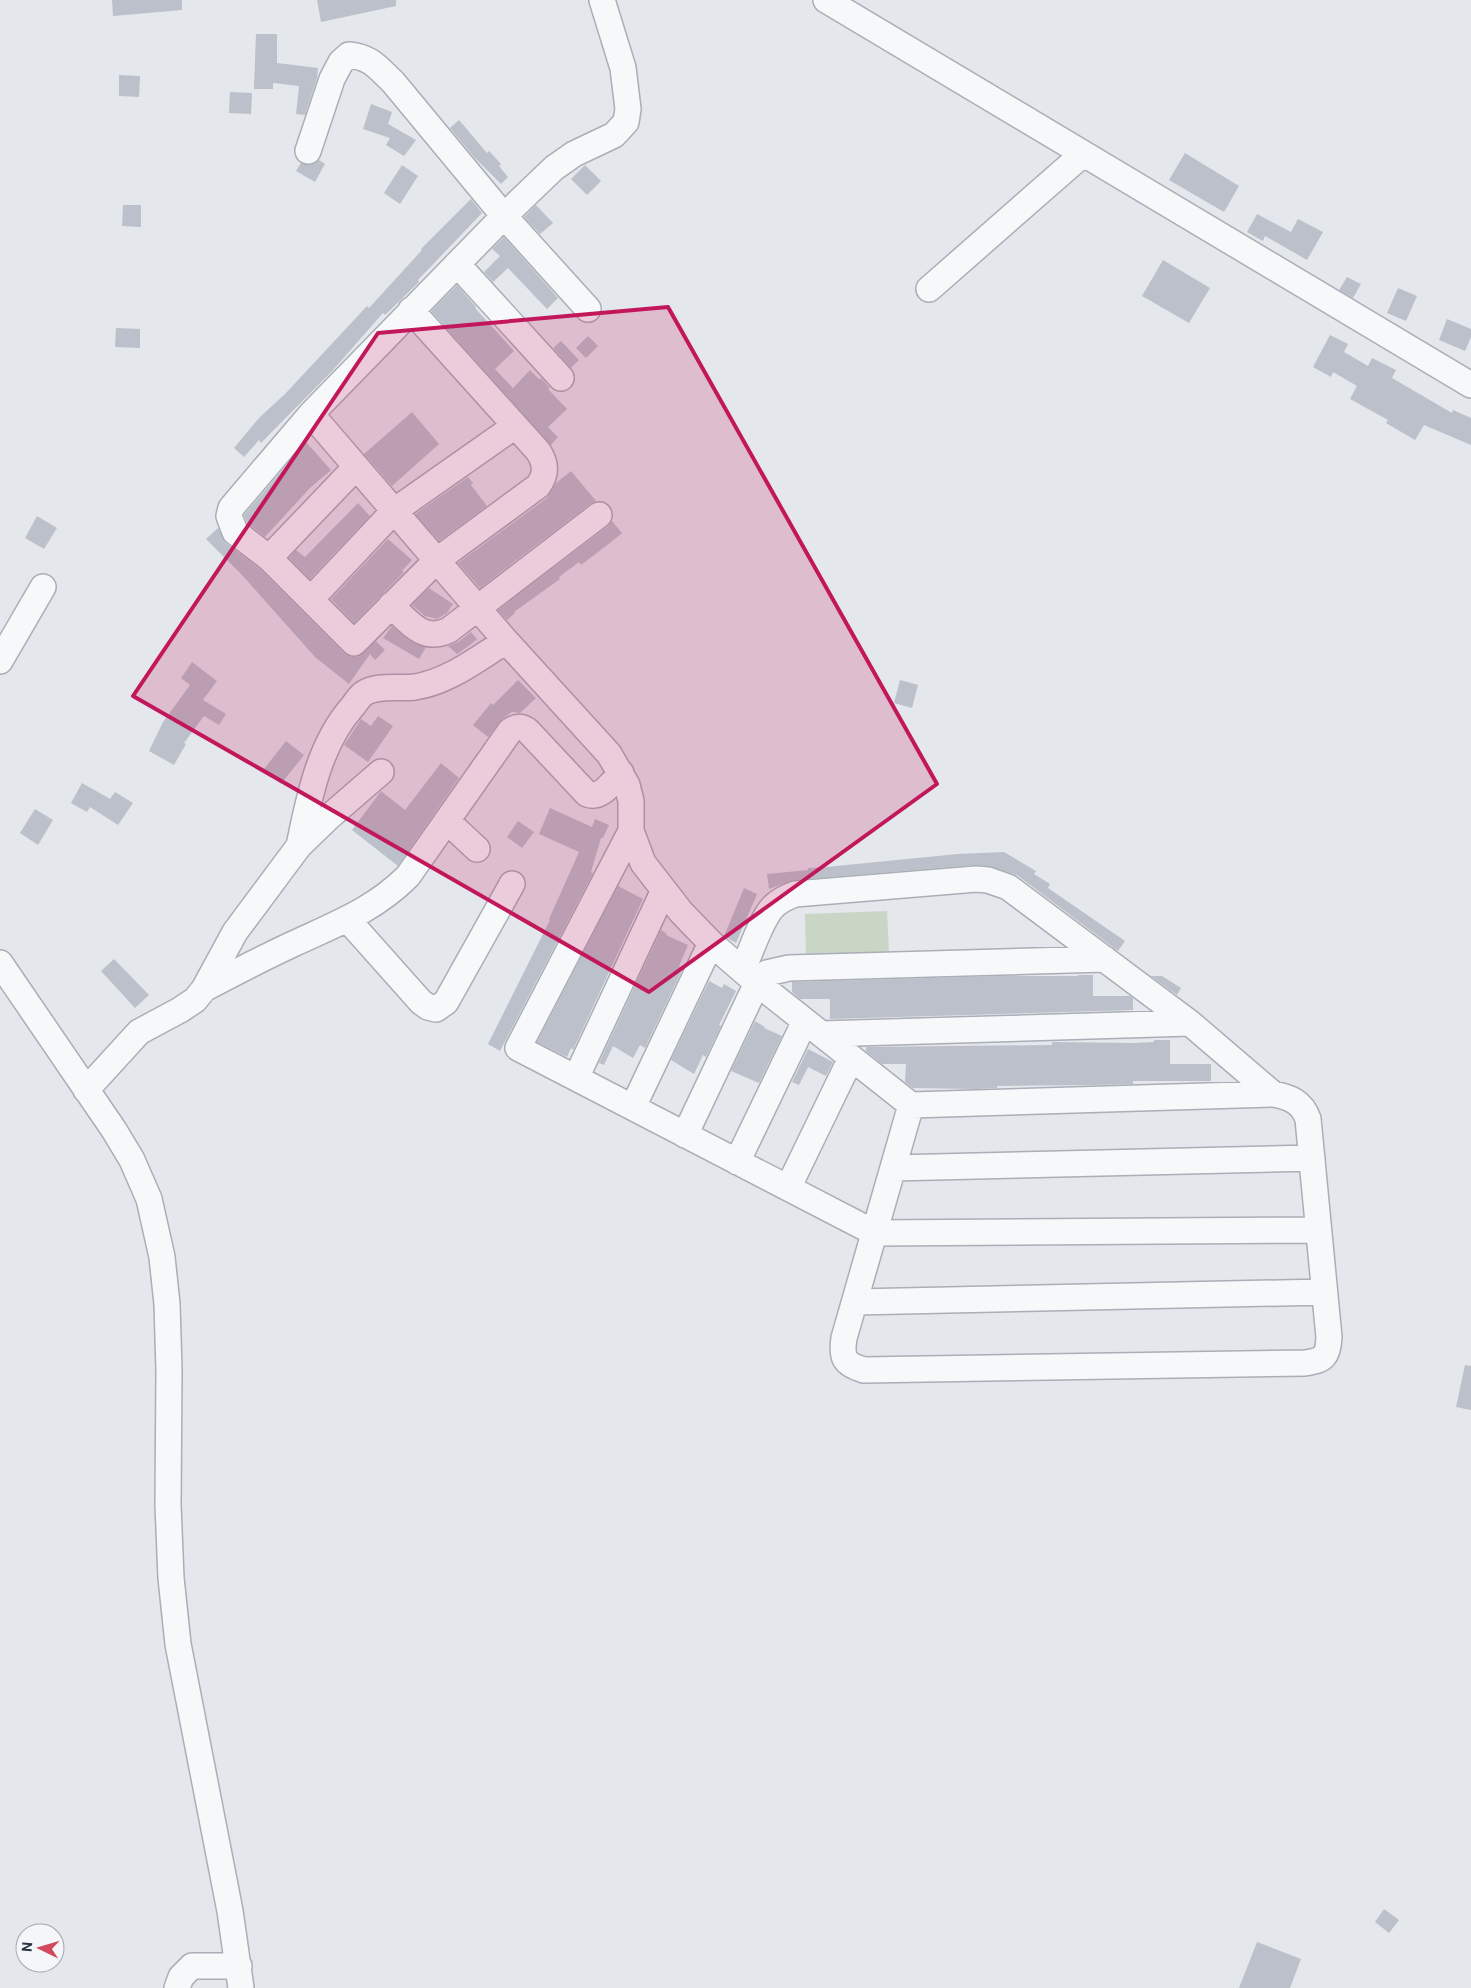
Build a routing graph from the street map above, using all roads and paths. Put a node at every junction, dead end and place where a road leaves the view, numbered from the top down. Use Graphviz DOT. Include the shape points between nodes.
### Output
graph roads {
  1 [pos="602,0"];
  2 [pos="826,0"];
  3 [pos="308,151"];
  4 [pos="1083,154"];
  5 [pos="504,216"];
  6 [pos="456,264"];
  7 [pos="929,289"];
  8 [pos="588,309"];
  9 [pos="411,310"];
  10 [pos="561,378"];
  11 [pos="1471,385"];
  12 [pos="311,414"];
  13 [pos="515,426"];
  14 [pos="356,467"];
  15 [pos="394,511"];
  16 [pos="599,515"];
  17 [pos="269,558"];
  18 [pos="436,561"];
  19 [pos="43,587"];
  20 [pos="311,599"];
  21 [pos="390,605"];
  22 [pos="477,608"];
  23 [pos="506,642"];
  24 [pos="0,661"];
  25 [pos="381,772"];
  26 [pos="621,773"];
  27 [pos="447,822"];
  28 [pos="631,831"];
  29 [pos="299,846"];
  30 [pos="477,849"];
  31 [pos="512,884"];
  32 [pos="664,890"];
  33 [pos="348,920"];
  34 [pos="711,943"];
  35 [pos="1105,959"];
  36 [pos="0,963"];
  37 [pos="750,976"];
  38 [pos="204,988"];
  39 [pos="1190,1023"];
  40 [pos="814,1028"];
  41 [pos="851,1058"];
  42 [pos="576,1078"];
  43 [pos="86,1090"];
  44 [pos="1273,1094"];
  45 [pos="911,1105"];
  46 [pos="633,1108"];
  47 [pos="686,1135"];
  48 [pos="1312,1158"];
  49 [pos="738,1162"];
  50 [pos="893,1168"];
  51 [pos="788,1188"];
  52 [pos="1318,1230"];
  53 [pos="875,1234"];
  54 [pos="1324,1292"];
  55 [pos="855,1302"];
  56 [pos="240,1977"];
  57 [pos="177,1988"];
  1 -- 5 [label="street" via="623,68 628,109 626,122 614,135 574,154 554,168"];
  2 -- 4 [label="street"];
  3 -- 5 [label="street" via="332,79 341,62 349,55 362,56 393,82"];
  4 -- 7 [label="street"];
  4 -- 11 [label="street"];
  5 -- 6 [label="street"];
  5 -- 8 [label="street"];
  6 -- 9 [label="street"];
  6 -- 10 [label="street"];
  9 -- 12 [label="street"];
  9 -- 13 [label="street"];
  12 -- 14 [label="street"];
  12 -- 17 [label="street" via="231,508 229,516 235,532"];
  13 -- 15 [label="street"];
  13 -- 18 [label="street" via="543,458 543,480"];
  14 -- 15 [label="street"];
  14 -- 17 [label="street"];
  15 -- 18 [label="street"];
  15 -- 20 [label="street"];
  16 -- 22 [label="street"];
  17 -- 20 [label="street"];
  18 -- 21 [label="street"];
  18 -- 22 [label="street"];
  19 -- 24 [label="street"];
  20 -- 21 [label="street" via="354,643"];
  21 -- 22 [label="street" via="419,630 432,635 450,630"];
  22 -- 23 [label="street"];
  23 -- 26 [label="street" via="609,754"];
  23 -- 29 [label="street" via="434,683 376,688 363,694 336,729 321,760"];
  25 -- 29 [label="street"];
  26 -- 27 [label="street" via="593,797 581,790 528,731 514,728"];
  26 -- 28 [label="street" via="631,801"];
  27 -- 30 [label="street"];
  27 -- 33 [label="street" via="402,883"];
  28 -- 32 [label="street" via="643,863"];
  28 -- 42 [label="street" via="518,1048"];
  29 -- 38 [label="street" via="235,932"];
  31 -- 33 [label="street" via="446,1002 436,1008 421,1002"];
  32 -- 34 [label="street"];
  32 -- 42 [label="street"];
  33 -- 38 [label="street"];
  34 -- 37 [label="street"];
  34 -- 46 [label="street"];
  35 -- 37 [label="street" via="789,968"];
  35 -- 37 [label="street" via="1008,887 988,880 976,880 794,894 783,898 766,917"];
  35 -- 39 [label="street"];
  36 -- 43 [label="street"];
  37 -- 40 [label="street"];
  37 -- 47 [label="street"];
  38 -- 43 [label="street" via="195,1000 139,1032"];
  39 -- 40 [label="street"];
  39 -- 44 [label="street"];
  40 -- 41 [label="street"];
  40 -- 49 [label="street"];
  41 -- 45 [label="street"];
  41 -- 51 [label="street"];
  42 -- 46 [label="street"];
  43 -- 56 [label="street" via="123,1145 150,1199 162,1257 169,1370 168,1514 178,1644"];
  44 -- 45 [label="street"];
  44 -- 48 [label="street" via="1296,1100 1305,1109"];
  45 -- 50 [label="street"];
  46 -- 47 [label="street"];
  47 -- 49 [label="street"];
  48 -- 50 [label="street"];
  48 -- 52 [label="street"];
  49 -- 51 [label="street"];
  50 -- 53 [label="street"];
  51 -- 53 [label="street"];
  52 -- 53 [label="street"];
  52 -- 54 [label="street"];
  53 -- 55 [label="street"];
  54 -- 55 [label="street"];
  54 -- 55 [label="street" via="1329,1337 1326,1354 1315,1362 1295,1363 864,1370 845,1361 842,1350"];
  56 -- 57 [label="street" via="192,1966"];
}
